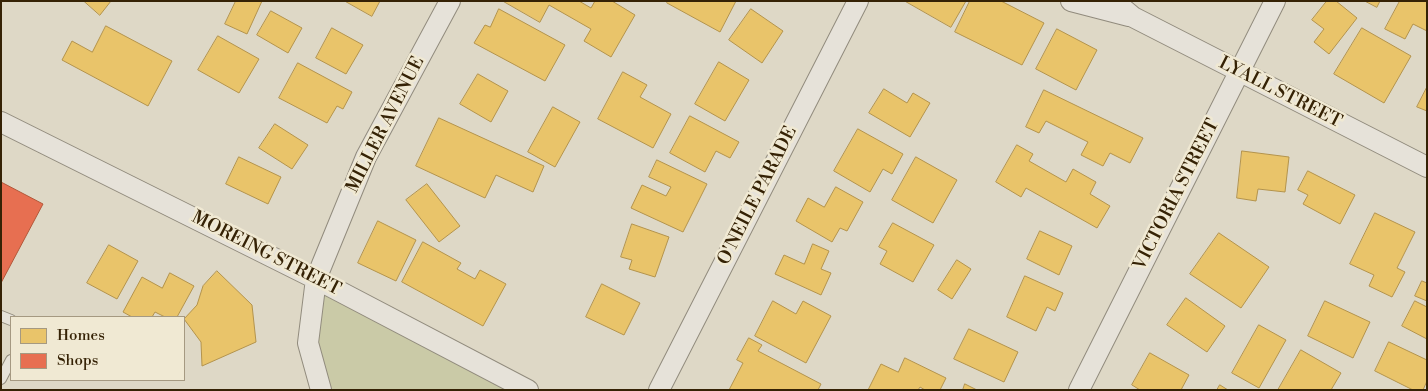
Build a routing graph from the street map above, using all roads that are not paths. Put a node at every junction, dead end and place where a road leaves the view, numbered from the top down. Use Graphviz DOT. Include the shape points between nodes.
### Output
graph roads {
  1 [pos="450,1"];
  2 [pos="858,1"];
  3 [pos="1071,1"];
  4 [pos="1114,1"];
  5 [pos="1275,1"];
  6 [pos="1133,17"];
  7 [pos="1239,72"];
  8 [pos="2,122"];
  9 [pos="1427,167"];
  10 [pos="316,279"];
  11 [pos="10,362"];
  12 [pos="1,379"];
  13 [pos="321,390"];
  14 [pos="528,390"];
  15 [pos="659,390"];
  16 [pos="1079,390"];
  1 -- 10 [label="street, MILLER AVENUE" via="366,157"];
  2 -- 15 [label="street, O'NEILE PARADE"];
  3 -- 6 [label="street, LYALL STREET"];
  4 -- 6 [label="street, LYALL STREET"];
  5 -- 7 [label="street, VICTORIA STREET"];
  6 -- 7 [label="street, LYALL STREET"];
  7 -- 9 [label="street, LYALL STREET"];
  7 -- 16 [label="street, VICTORIA STREET"];
  8 -- 10 [label="street, MOREING STREET"];
  10 -- 13 [label="street, MILLER AVENUE" via="308,343"];
  10 -- 14 [label="street, MOREING STREET"];
  11 -- 12 [label="lane"];
}
